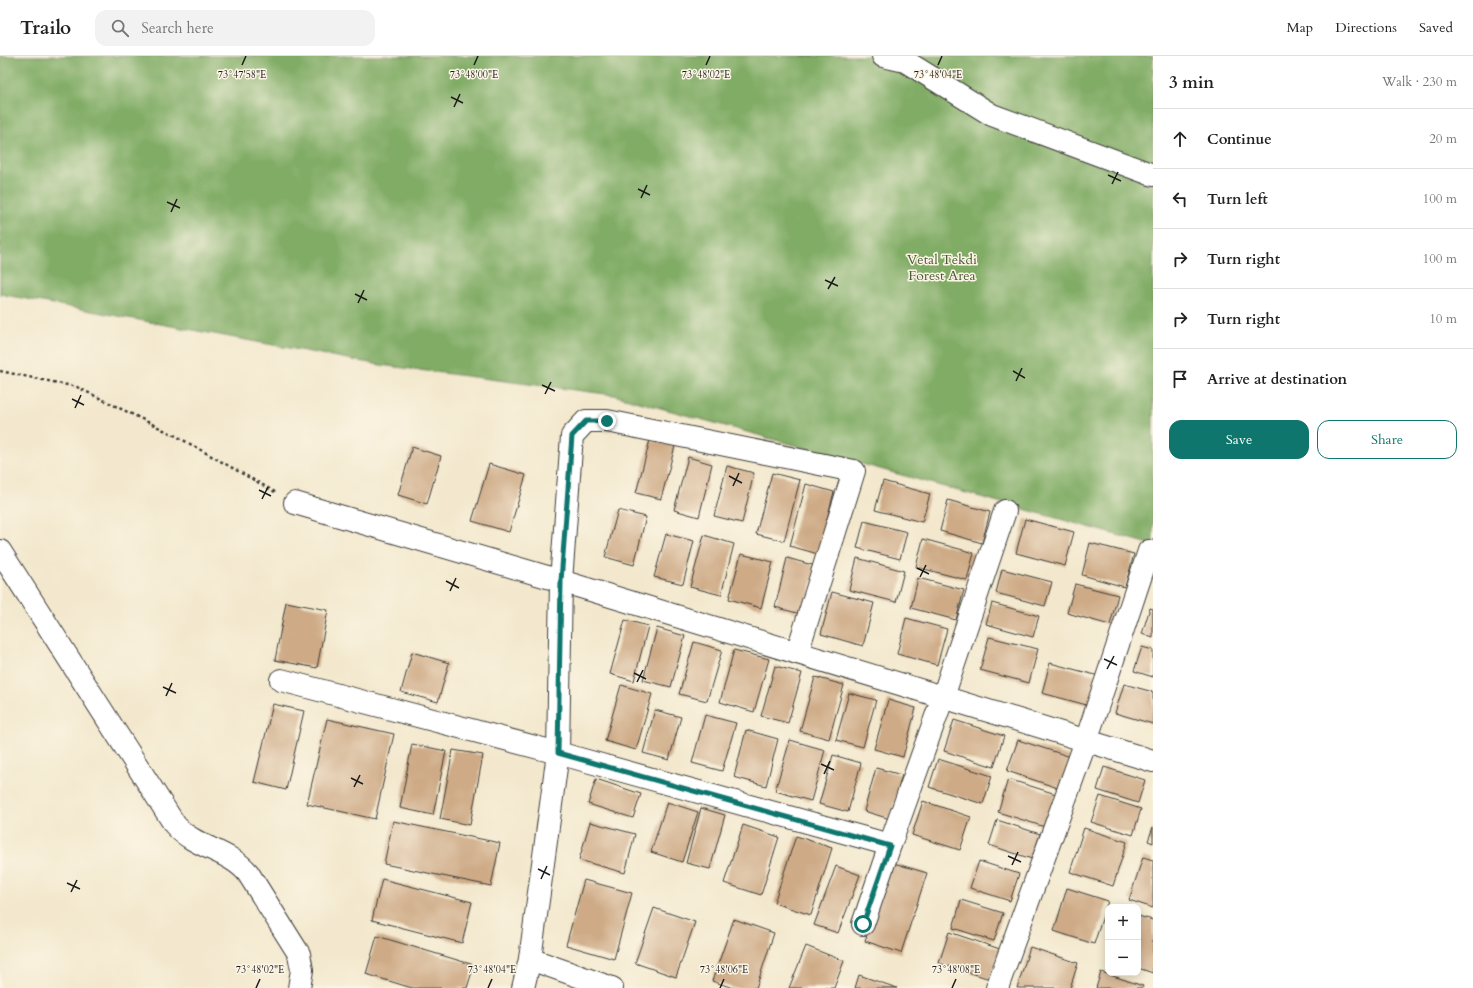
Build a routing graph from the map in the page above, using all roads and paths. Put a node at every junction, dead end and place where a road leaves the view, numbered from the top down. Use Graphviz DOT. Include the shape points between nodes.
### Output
graph roads {
  1 [pos="883,56"];
  2 [pos="1153,175"];
  3 [pos="0,371"];
  4 [pos="295,503"];
  5 [pos="1005,511"];
  6 [pos="0,551"];
  7 [pos="1150,551"];
  8 [pos="561,581"];
  9 [pos="797,653"];
  10 [pos="281,680"];
  11 [pos="943,697"];
  12 [pos="1086,741"];
  13 [pos="558,753"];
  14 [pos="1153,761"];
  15 [pos="890,846"];
  16 [pos="863,924"];
  17 [pos="530,959"];
  18 [pos="299,988"];
  19 [pos="524,988"];
  20 [pos="612,988"];
  21 [pos="997,988"];
  1 -- 2 [label="street" via="905,61 992,115"];
  3 -- 4 [label="path" via="77,387 176,436"];
  4 -- 8 [label="street"];
  5 -- 11 [label="street"];
  6 -- 18 [label="street" via="175,825 191,839 240,864 248,873 299,954 302,970"];
  7 -- 12 [label="street"];
  8 -- 9 [label="street"];
  8 -- 9 [label="street" via="572,436 586,421 607,421 854,471"];
  8 -- 13 [label="street"];
  9 -- 11 [label="street"];
  10 -- 13 [label="street"];
  11 -- 12 [label="street"];
  11 -- 15 [label="street"];
  12 -- 14 [label="street"];
  12 -- 21 [label="street"];
  13 -- 15 [label="street"];
  13 -- 17 [label="street"];
  15 -- 16 [label="street"];
  17 -- 19 [label="street"];
  17 -- 20 [label="street"];
}
